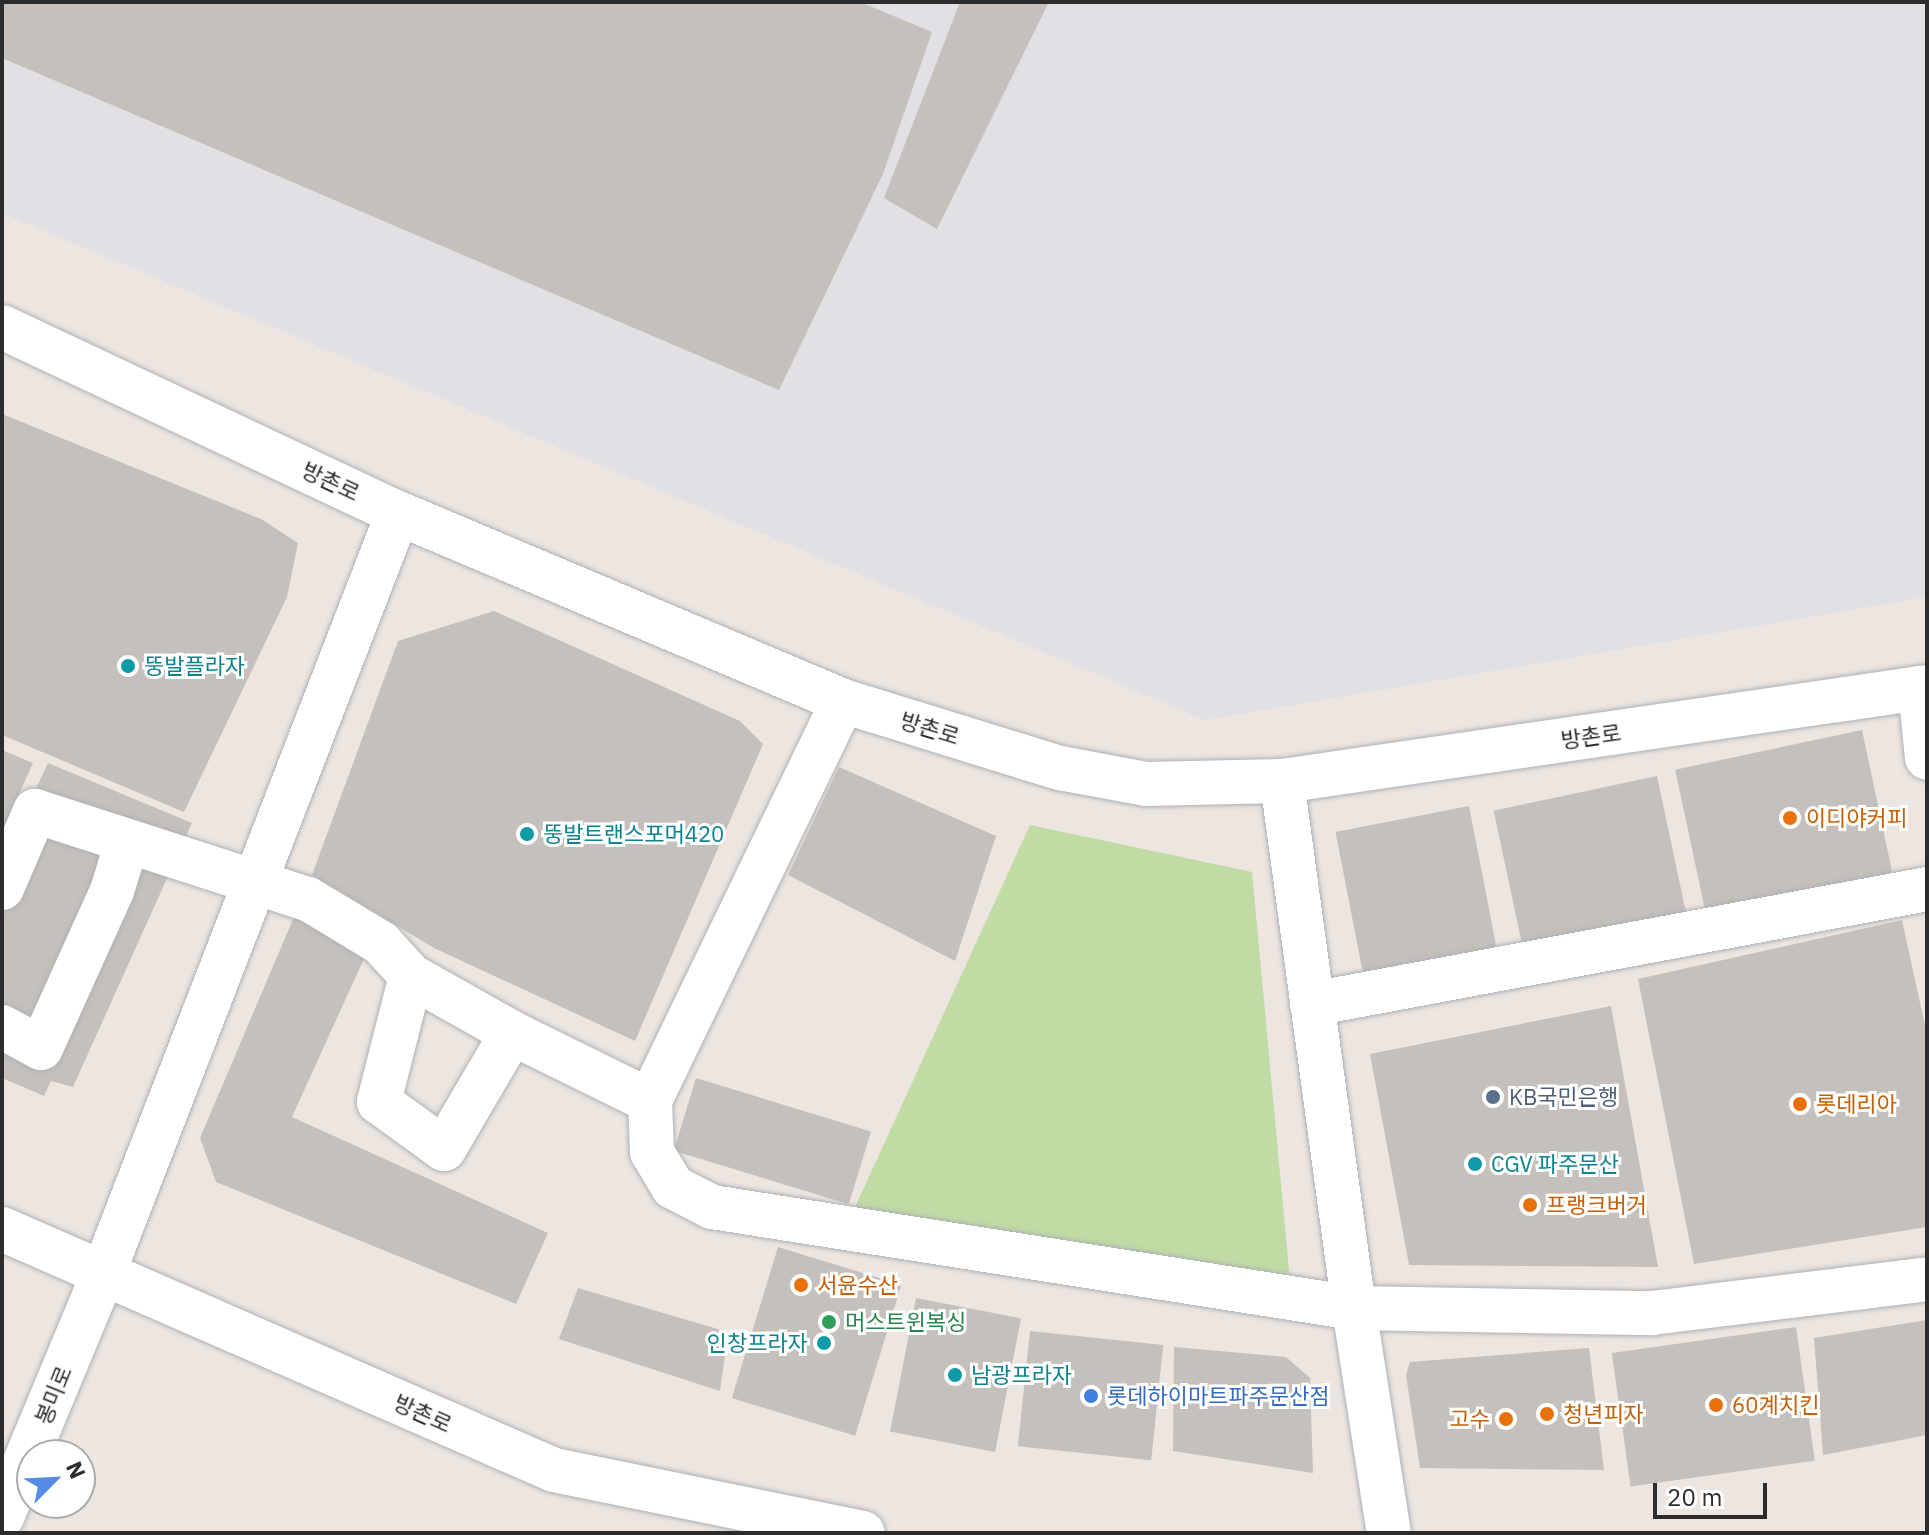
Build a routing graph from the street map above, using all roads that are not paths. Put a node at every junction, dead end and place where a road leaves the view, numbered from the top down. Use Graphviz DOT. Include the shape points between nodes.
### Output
graph roads {
  1 [pos="2,327"];
  2 [pos="398,513"];
  3 [pos="1924,687"];
  4 [pos="843,701"];
  5 [pos="1927,758"];
  6 [pos="1282,781"];
  7 [pos="127,842"];
  8 [pos="254,885"];
  9 [pos="2,888"];
  10 [pos="1927,889"];
  11 [pos="411,976"];
  12 [pos="1312,1004"];
  13 [pos="2,1027"];
  14 [pos="512,1033"];
  15 [pos="650,1101"];
  16 [pos="2,1229"];
  17 [pos="103,1274"];
  18 [pos="1927,1279"];
  19 [pos="1354,1308"];
  20 [pos="2,1517"];
  21 [pos="863,1533"];
  22 [pos="1389,1533"];
  1 -- 2 [label="street, 방촌로"];
  2 -- 4 [label="street, 방촌로"];
  2 -- 8 [label="street, 봉미로"];
  3 -- 5 [label="street"];
  3 -- 6 [label="street, 방촌로"];
  4 -- 6 [label="street, 방촌로" via="1060,768 1146,784"];
  4 -- 15 [label="street"];
  6 -- 12 [label="street"];
  7 -- 8 [label="street"];
  7 -- 9 [label="street" via="35,811"];
  7 -- 13 [label="street" via="112,891 41,1048"];
  8 -- 11 [label="street" via="308,899 381,943"];
  8 -- 17 [label="street, 봉미로"];
  10 -- 12 [label="street"];
  11 -- 14 [label="street"];
  11 -- 14 [label="street" via="379,1102 444,1149"];
  12 -- 19 [label="street"];
  14 -- 15 [label="street"];
  15 -- 19 [label="street" via="652,1152 673,1187 712,1207"];
  16 -- 17 [label="street, 방촌로"];
  17 -- 20 [label="street, 봉미로"];
  17 -- 21 [label="street, 방촌로" via="554,1470"];
  18 -- 19 [label="street" via="1652,1313"];
  19 -- 22 [label="street"];
}
